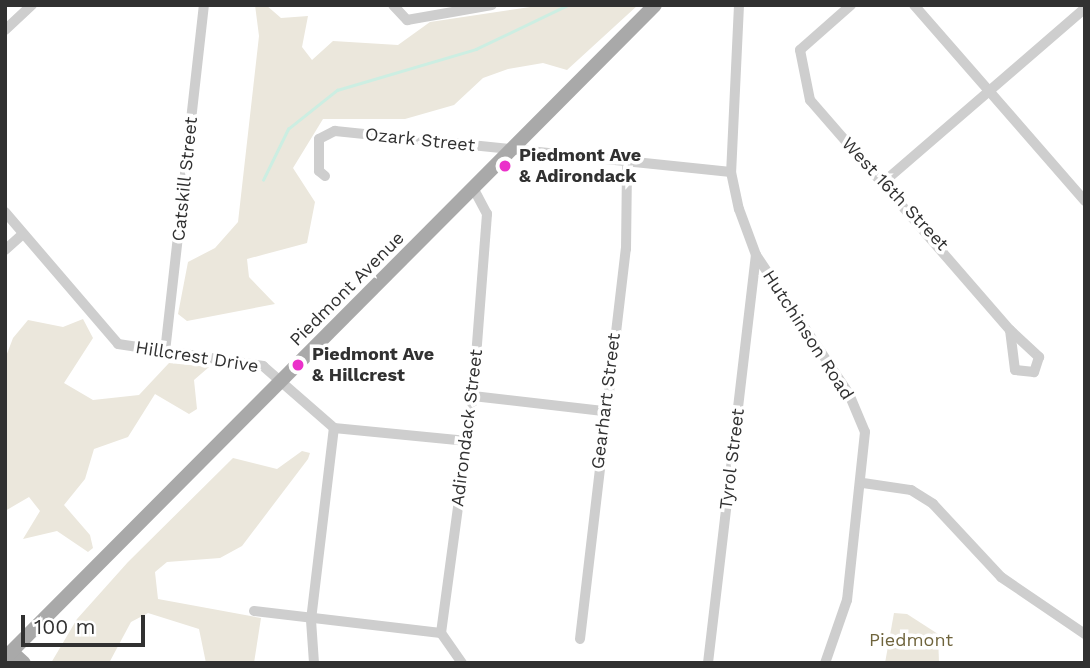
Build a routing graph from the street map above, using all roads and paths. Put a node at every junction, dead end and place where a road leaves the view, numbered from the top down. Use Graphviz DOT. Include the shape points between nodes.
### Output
graph roads {
  1 [pos="204,5"];
  2 [pos="393,5"];
  3 [pos="492,5"];
  4 [pos="655,5"];
  5 [pos="739,5"];
  6 [pos="851,5"];
  7 [pos="914,5"];
  8 [pos="30,8"];
  9 [pos="1085,8"];
  10 [pos="5,30"];
  11 [pos="988,91"];
  12 [pos="514,151"];
  13 [pos="627,162"];
  14 [pos="731,172"];
  15 [pos="325,176"];
  16 [pos="886,180"];
  17 [pos="474,190"];
  18 [pos="1085,201"];
  19 [pos="5,212"];
  20 [pos="23,234"];
  21 [pos="5,250"];
  22 [pos="756,255"];
  23 [pos="1010,330"];
  24 [pos="165,352"];
  25 [pos="281,382"];
  26 [pos="473,396"];
  27 [pos="603,411"];
  28 [pos="334,428"];
  29 [pos="467,442"];
  30 [pos="863,483"];
  31 [pos="254,611"];
  32 [pos="311,620"];
  33 [pos="441,633"];
  34 [pos="1085,634"];
  35 [pos="580,639"];
  36 [pos="8,651"];
  37 [pos="24,663"];
  38 [pos="314,663"];
  39 [pos="462,663"];
  40 [pos="708,663"];
  41 [pos="825,663"];
  1 -- 24 [label="street, Catskill Street"];
  2 -- 3 [label="street" via="407,20"];
  4 -- 12 [label="main road, Piedmont Avenue"];
  5 -- 14 [label="street, Hutchinson Road"];
  6 -- 16 [label="street, West 16th Street" via="800,50 810,100"];
  7 -- 11 [label="street"];
  8 -- 10 [label="street"];
  9 -- 11 [label="street"];
  11 -- 16 [label="street"];
  11 -- 18 [label="street"];
  12 -- 13 [label="street, Ozark Street"];
  12 -- 15 [label="street, Ozark Street" via="335,131 319,139 319,171"];
  12 -- 17 [label="main road, Piedmont Avenue"];
  13 -- 14 [label="street, Ozark Street"];
  13 -- 27 [label="street, Gearhart Street" via="626,249"];
  14 -- 22 [label="street, Hutchinson Road"];
  16 -- 23 [label="street, West 16th Street"];
  17 -- 25 [label="main road, Piedmont Avenue"];
  17 -- 26 [label="street, Adirondack Street" via="487,214"];
  19 -- 20 [label="street, Hillcrest Drive"];
  20 -- 21 [label="street"];
  20 -- 24 [label="street, Hillcrest Drive" via="110,338"];
  22 -- 30 [label="street, Hutchinson Road" via="849,394 865,432"];
  22 -- 40 [label="street, Tyrol Street"];
  24 -- 25 [label="street, Hillcrest Drive" via="263,366"];
  25 -- 28 [label="street, Hillcrest Drive"];
  25 -- 36 [label="main road, Piedmont Avenue"];
  26 -- 27 [label="street"];
  26 -- 29 [label="street, Adirondack Street"];
  27 -- 35 [label="street, Gearhart Street"];
  28 -- 29 [label="street"];
  28 -- 32 [label="street"];
  29 -- 33 [label="street, Adirondack Street"];
  30 -- 34 [label="street" via="911,490 933,504 1000,577"];
  30 -- 41 [label="street, Hutchinson Road" via="847,600"];
  31 -- 32 [label="street"];
  32 -- 33 [label="street"];
  32 -- 38 [label="street"];
  33 -- 39 [label="street"];
  36 -- 37 [label="main road"];
}
